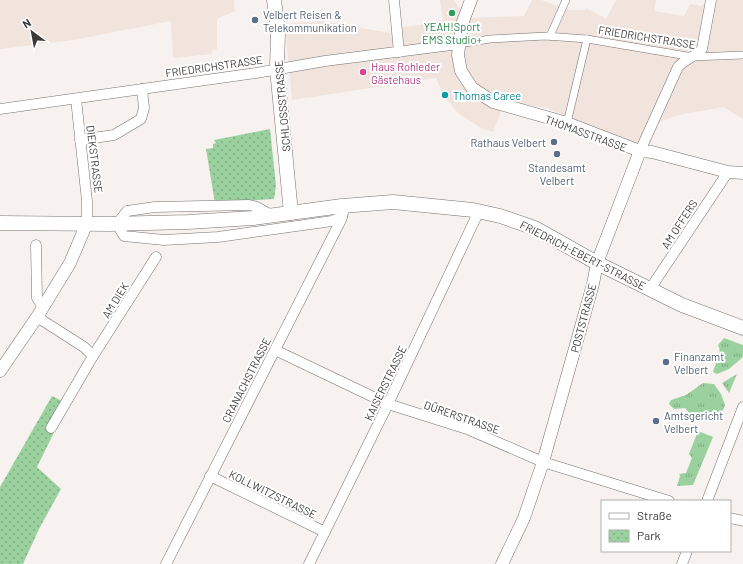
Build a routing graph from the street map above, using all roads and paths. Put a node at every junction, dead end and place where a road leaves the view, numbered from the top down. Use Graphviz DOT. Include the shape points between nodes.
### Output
graph roads {
  1 [pos="274,0"];
  2 [pos="394,0"];
  3 [pos="471,0"];
  4 [pos="566,0"];
  5 [pos="711,0"];
  6 [pos="550,36"];
  7 [pos="587,39"];
  8 [pos="459,44"];
  9 [pos="399,52"];
  10 [pos="693,57"];
  11 [pos="739,58"];
  12 [pos="277,69"];
  13 [pos="142,89"];
  14 [pos="76,99"];
  15 [pos="0,108"];
  16 [pos="567,123"];
  17 [pos="80,140"];
  18 [pos="640,152"];
  19 [pos="728,172"];
  20 [pos="743,173"];
  21 [pos="343,211"];
  22 [pos="479,211"];
  23 [pos="291,213"];
  24 [pos="273,216"];
  25 [pos="253,218"];
  26 [pos="0,223"];
  27 [pos="87,223"];
  28 [pos="117,224"];
  29 [pos="238,235"];
  30 [pos="36,246"];
  31 [pos="156,257"];
  32 [pos="597,263"];
  33 [pos="650,289"];
  34 [pos="40,312"];
  35 [pos="743,328"];
  36 [pos="275,350"];
  37 [pos="93,356"];
  38 [pos="0,371"];
  39 [pos="388,404"];
  40 [pos="743,407"];
  41 [pos="51,428"];
  42 [pos="543,462"];
  43 [pos="210,476"];
  44 [pos="666,500"];
  45 [pos="707,500"];
  46 [pos="731,518"];
  47 [pos="743,521"];
  48 [pos="325,532"];
  49 [pos="687,552"];
  50 [pos="166,564"];
  51 [pos="309,564"];
  52 [pos="502,564"];
  53 [pos="682,564"];
  1 -- 12 [label="main road, SCHLOSSSTRASSE" via="278,31"];
  2 -- 9 [label="street"];
  3 -- 8 [label="street, THOMASSTRASSE" via="465,12"];
  4 -- 6 [label="street"];
  5 -- 10 [label="street, POSTSTRASSE" via="705,43"];
  6 -- 7 [label="street, FRIEDRICHSTRASSE"];
  6 -- 8 [label="street, FRIEDRICHSTRASSE" via="490,39"];
  7 -- 10 [label="street, FRIEDRICHSTRASSE"];
  7 -- 16 [label="street, FRIEDRICHSTRASSE"];
  8 -- 9 [label="street, FRIEDRICHSTRASSE"];
  8 -- 16 [label="street, THOMASSTRASSE" via="461,71 467,83 477,92 493,102"];
  9 -- 12 [label="street, FRIEDRICHSTRASSE"];
  10 -- 11 [label="street, FRIEDRICHSTRASSE" via="727,60"];
  10 -- 18 [label="street, POSTSTRASSE" via="682,61 678,67"];
  12 -- 13 [label="street, FRIEDRICHSTRASSE"];
  12 -- 23 [label="main road, SCHLOSSSTRASSE"];
  13 -- 14 [label="street, FRIEDRICHSTRASSE"];
  13 -- 17 [label="street" via="144,108 141,119 114,135"];
  14 -- 15 [label="street, FRIEDRICHSTRASSE"];
  14 -- 17 [label="street, DIEKSTRASSE"];
  16 -- 18 [label="street, THOMASSTRASSE"];
  17 -- 27 [label="street, DIEKSTRASSE" via="88,201"];
  18 -- 19 [label="street, THOMASSTRASSE" via="652,152"];
  18 -- 32 [label="street, POSTSTRASSE"];
  19 -- 20 [label="street, THOMASSTRASSE"];
  19 -- 33 [label="street, AM OFFERS"];
  21 -- 22 [label="main road, FRIEDRICH-EBERT-STRASSE" via="393,202"];
  21 -- 23 [label="main road, FRIEDRICH-EBERT-STRASSE"];
  21 -- 29 [label="street, FRIEDRICH-EBERT-STRASSE" via="332,221"];
  21 -- 36 [label="street, CRANACHSTRASSE"];
  22 -- 32 [label="main road, FRIEDRICH-EBERT-STRASSE" via="535,228"];
  22 -- 39 [label="street, KAISERSTRASSE"];
  23 -- 24 [label="main road, FRIEDRICH-EBERT-STRASSE"];
  24 -- 25 [label="main road, FRIEDRICH-EBERT-STRASSE"];
  24 -- 28 [label="street" via="249,205 155,207 127,211"];
  25 -- 28 [label="main road, FRIEDRICH-EBERT-STRASSE"];
  25 -- 29 [label="street"];
  26 -- 27 [label="main road, FRIEDRICH-EBERT-STRASSE"];
  27 -- 28 [label="main road, FRIEDRICH-EBERT-STRASSE"];
  27 -- 34 [label="street" via="70,263"];
  28 -- 29 [label="street, FRIEDRICH-EBERT-STRASSE" via="124,236 130,238 164,240"];
  30 -- 34 [label="street" via="37,298"];
  31 -- 37 [label="street, AM DIEK"];
  32 -- 33 [label="main road, FRIEDRICH-EBERT-STRASSE"];
  32 -- 42 [label="street, POSTSTRASSE"];
  33 -- 35 [label="main road, FRIEDRICH-EBERT-STRASSE" via="692,309"];
  34 -- 37 [label="street"];
  34 -- 38 [label="street"];
  36 -- 39 [label="street, DÜRERSTRASSE"];
  36 -- 43 [label="street, CRANACHSTRASSE"];
  37 -- 41 [label="street, AM DIEK"];
  39 -- 42 [label="street, DÜRERSTRASSE" via="467,429"];
  39 -- 48 [label="street, KAISERSTRASSE"];
  40 -- 45 [label="street"];
  42 -- 44 [label="street, DÜRERSTRASSE"];
  42 -- 52 [label="street, POSTSTRASSE" via="524,518"];
  43 -- 48 [label="street, KOLLWITZSTRASSE"];
  43 -- 50 [label="street, CRANACHSTRASSE"];
  46 -- 47 [label="street"];
  48 -- 51 [label="street, KAISERSTRASSE"];
  49 -- 53 [label="street"];
}
